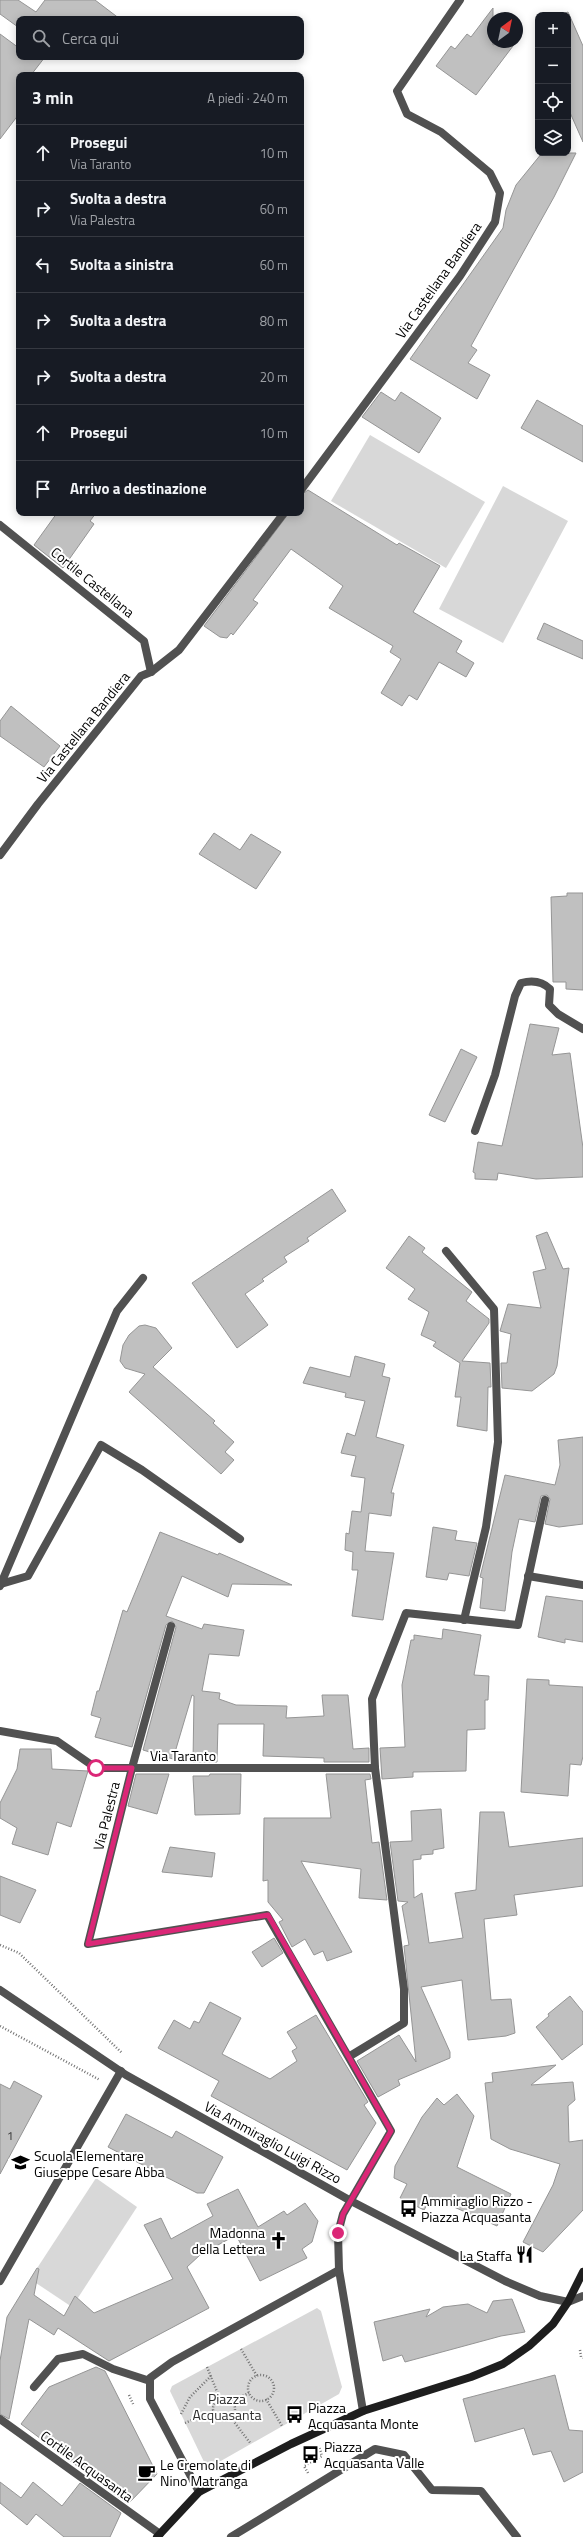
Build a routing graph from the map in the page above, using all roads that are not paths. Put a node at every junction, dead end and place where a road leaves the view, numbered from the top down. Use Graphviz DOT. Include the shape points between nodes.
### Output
graph roads {
  1 [pos="460,0"];
  2 [pos="304,486"];
  3 [pos="282,516"];
  4 [pos="0,525"];
  5 [pos="151,672"];
  6 [pos="0,855"];
  7 [pos="583,1029"];
  8 [pos="475,1131"];
  9 [pos="446,1250"];
  10 [pos="143,1278"];
  11 [pos="545,1500"];
  12 [pos="240,1540"];
  13 [pos="528,1576"];
  14 [pos="0,1585"];
  15 [pos="583,1585"];
  16 [pos="464,1620"];
  17 [pos="171,1626"];
  18 [pos="0,1731"];
  19 [pos="132,1768"];
  20 [pos="375,1768"];
  21 [pos="0,1990"];
  22 [pos="350,2056"];
  23 [pos="120,2071"];
  24 [pos="351,2201"];
  25 [pos="338,2270"];
  26 [pos="583,2272"];
  27 [pos="0,2281"];
  28 [pos="583,2296"];
  29 [pos="568,2302"];
  30 [pos="150,2381"];
  31 [pos="34,2387"];
  32 [pos="363,2411"];
  33 [pos="0,2419"];
  34 [pos="199,2492"];
  35 [pos="158,2536"];
  36 [pos="231,2537"];
  37 [pos="516,2537"];
  1 -- 2 [label="street, Via Castellana Bandiera" via="397,90 407,114 441,132 490,173 500,193 495,222 460,276"];
  3 -- 5 [label="street, Via Castellana Bandiera" via="179,650"];
  4 -- 5 [label="street, Cortile Castellana" via="144,641"];
  5 -- 6 [label="street, Via Castellana Bandiera" via="141,676"];
  7 -- 8 [label="street" via="558,1014 549,1005 550,990 545,984 530,980 521,984 514,996 495,1075"];
  9 -- 16 [label="street" via="494,1309 498,1442 486,1527"];
  10 -- 14 [label="street" via="116,1310"];
  11 -- 13 [label="street"];
  12 -- 14 [label="street" via="101,1444 28,1576"];
  13 -- 15 [label="street"];
  13 -- 16 [label="street" via="518,1624"];
  16 -- 20 [label="street" via="406,1613 372,1699"];
  17 -- 19 [label="street, Via Palestra"];
  18 -- 19 [label="street, Via Taranto" via="57,1741 96,1768"];
  19 -- 20 [label="street, Via Taranto"];
  19 -- 22 [label="street, Via Palestra" via="88,1944 268,1915"];
  20 -- 22 [label="street" via="404,1989 404,2023"];
  21 -- 23 [label="street, Via Ammiraglio Luigi Rizzo"];
  22 -- 24 [label="street" via="391,2131"];
  23 -- 24 [label="street, Via Ammiraglio Luigi Rizzo"];
  23 -- 27 [label="street"];
  24 -- 25 [label="street" via="343,2214 338,2233"];
  24 -- 29 [label="street, Via Ammiraglio Luigi Rizzo" via="505,2281 549,2299"];
  25 -- 30 [label="street" via="172,2362 150,2378"];
  25 -- 32 [label="street"];
  26 -- 29 [label="main road"];
  28 -- 29 [label="street"];
  29 -- 32 [label="main road" via="553,2324 529,2346 503,2364 472,2377"];
  30 -- 31 [label="street" via="113,2369 83,2354 58,2359"];
  30 -- 34 [label="street" via="150,2399"];
  32 -- 34 [label="main road" via="291,2444"];
  33 -- 35 [label="street, Cortile Acquasanta"];
  34 -- 35 [label="main road"];
  36 -- 37 [label="street" via="375,2449 404,2455 432,2490 481,2491"];
}
